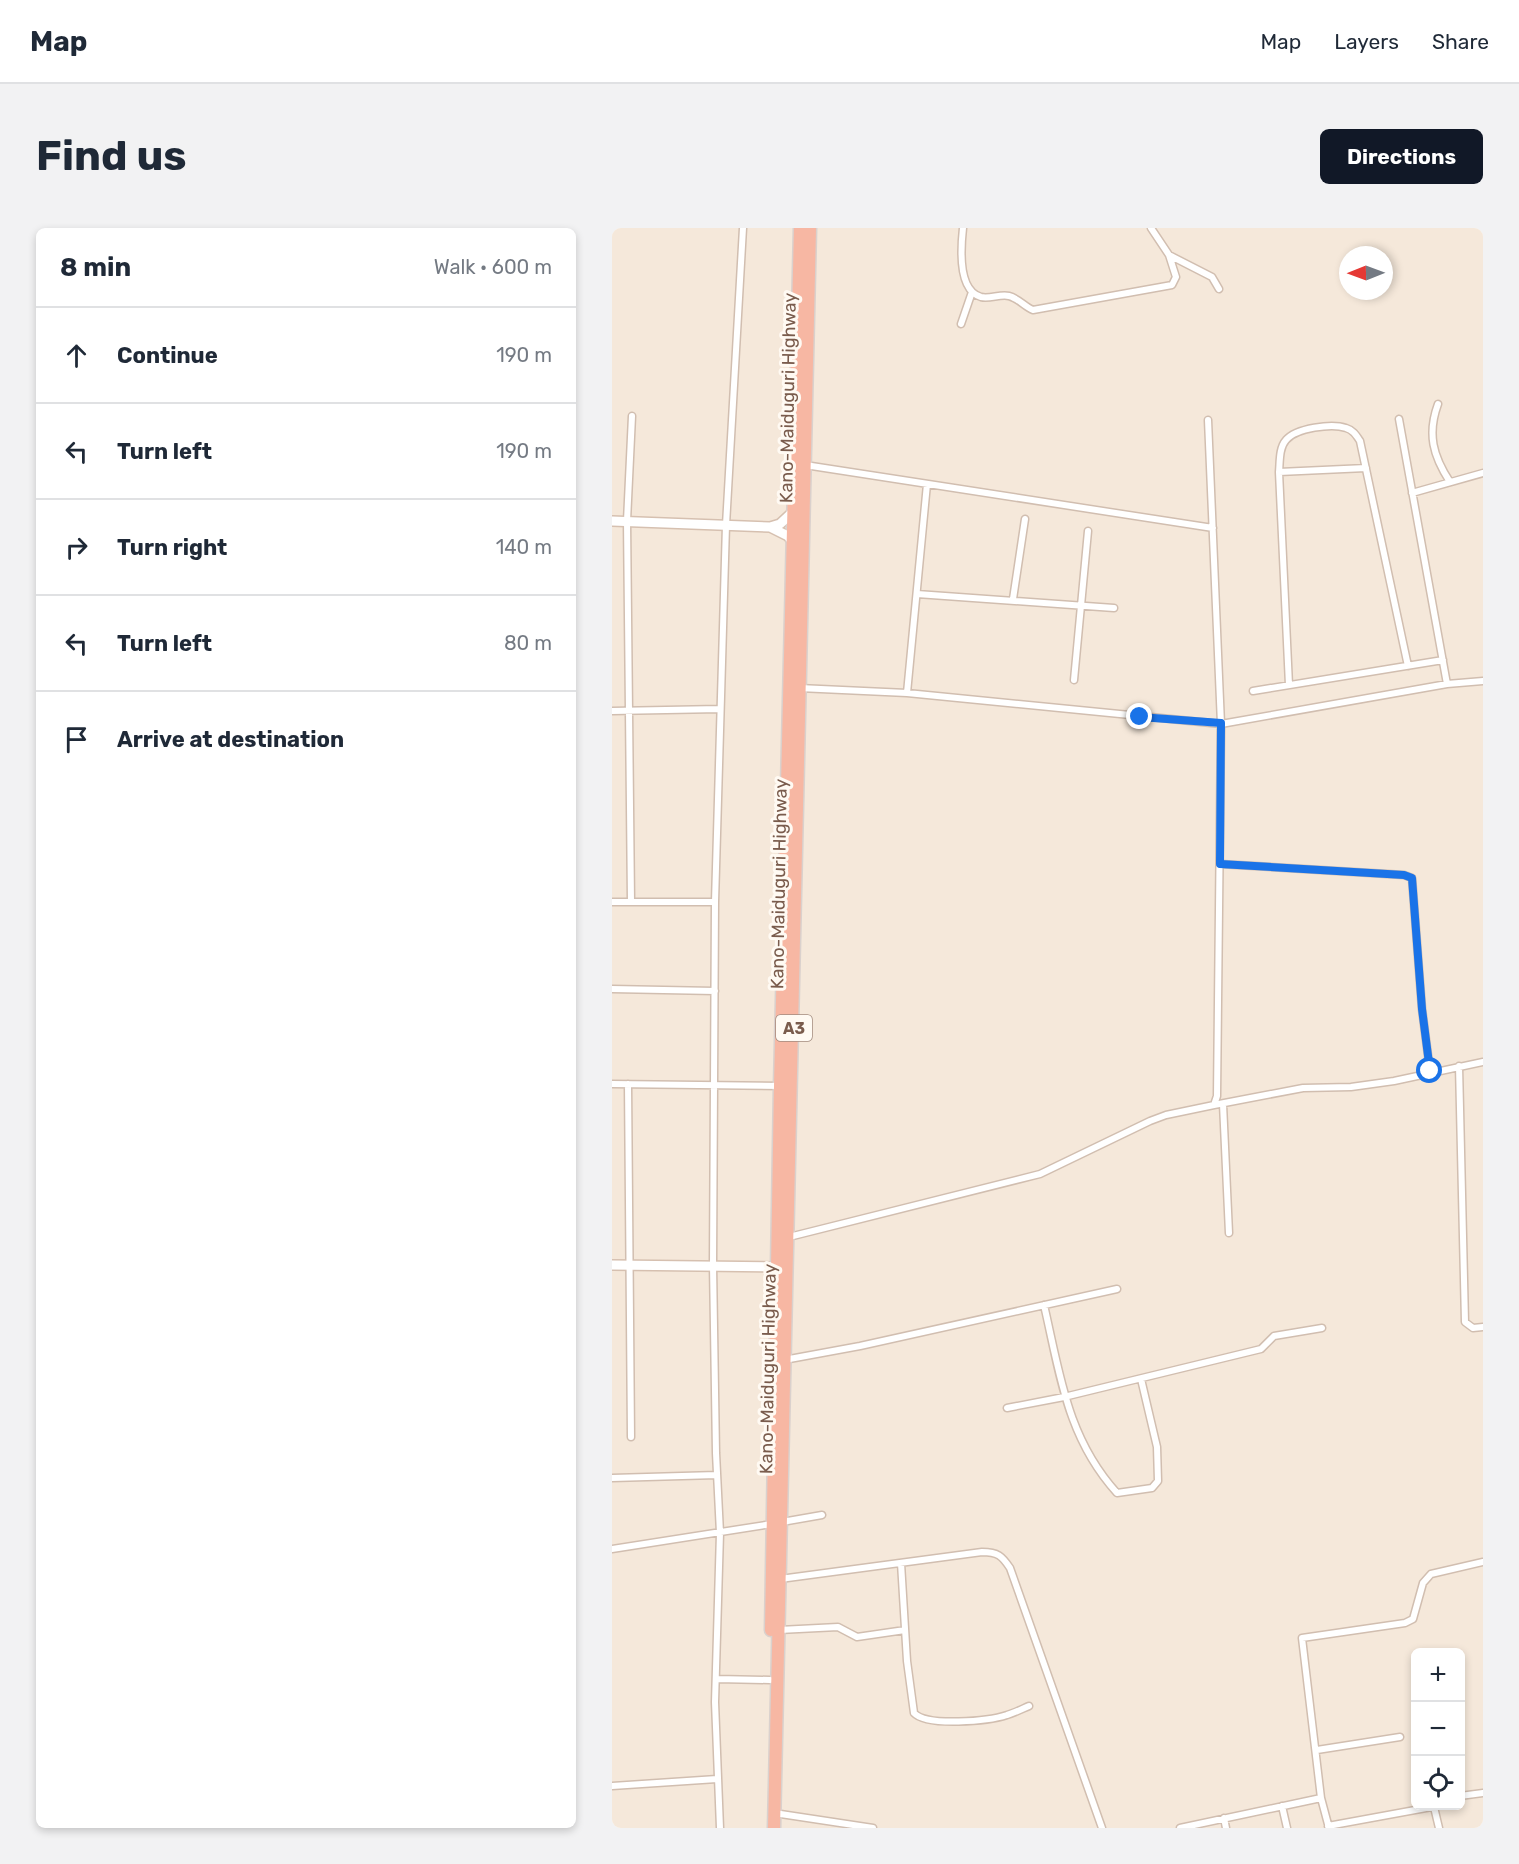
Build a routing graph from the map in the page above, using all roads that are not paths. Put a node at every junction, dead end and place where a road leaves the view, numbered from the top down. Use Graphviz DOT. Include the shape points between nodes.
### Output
graph roads {
  1 [pos="743,228"];
  2 [pos="800,228"];
  3 [pos="810,228"];
  4 [pos="963,228"];
  5 [pos="1151,228"];
  6 [pos="1168,255"];
  7 [pos="1219,289"];
  8 [pos="972,292"];
  9 [pos="961,324"];
  10 [pos="1438,404"];
  11 [pos="632,416"];
  12 [pos="1399,419"];
  13 [pos="1208,420"];
  14 [pos="805,465"];
  15 [pos="1366,468"];
  16 [pos="1279,472"];
  17 [pos="1483,473"];
  18 [pos="1450,482"];
  19 [pos="927,484"];
  20 [pos="1412,493"];
  21 [pos="795,510"];
  22 [pos="1025,519"];
  23 [pos="612,521"];
  24 [pos="627,521"];
  25 [pos="726,525"];
  26 [pos="770,527"];
  27 [pos="1213,528"];
  28 [pos="1088,531"];
  29 [pos="794,543"];
  30 [pos="917,594"];
  31 [pos="1014,599"];
  32 [pos="1082,605"];
  33 [pos="1114,608"];
  34 [pos="1443,660"];
  35 [pos="1408,666"];
  36 [pos="1074,680"];
  37 [pos="1483,681"];
  38 [pos="1447,684"];
  39 [pos="1289,685"];
  40 [pos="795,688"];
  41 [pos="1253,691"];
  42 [pos="907,693"];
  43 [pos="720,710"];
  44 [pos="612,711"];
  45 [pos="629,711"];
  46 [pos="1221,723"];
  47 [pos="1220,864"];
  48 [pos="612,902"];
  49 [pos="631,902"];
  50 [pos="716,902"];
  51 [pos="612,989"];
  52 [pos="715,991"];
  53 [pos="1483,1062"];
  54 [pos="1460,1066"];
  55 [pos="1430,1071"];
  56 [pos="612,1084"];
  57 [pos="628,1084"];
  58 [pos="716,1085"];
  59 [pos="786,1086"];
  60 [pos="1223,1104"];
  61 [pos="1214,1105"];
  62 [pos="1229,1233"];
  63 [pos="789,1237"];
  64 [pos="612,1265"];
  65 [pos="628,1265"];
  66 [pos="713,1265"];
  67 [pos="776,1267"];
  68 [pos="1117,1289"];
  69 [pos="1044,1305"];
  70 [pos="1483,1327"];
  71 [pos="1322,1328"];
  72 [pos="780,1360"];
  73 [pos="1141,1379"];
  74 [pos="1064,1397"];
  75 [pos="1006,1408"];
  76 [pos="631,1437"];
  77 [pos="717,1474"];
  78 [pos="612,1478"];
  79 [pos="822,1515"];
  80 [pos="777,1523"];
  81 [pos="720,1533"];
  82 [pos="612,1549"];
  83 [pos="1483,1562"];
  84 [pos="901,1563"];
  85 [pos="780,1579"];
  86 [pos="779,1630"];
  87 [pos="905,1630"];
  88 [pos="717,1679"];
  89 [pos="770,1680"];
  90 [pos="1029,1706"];
  91 [pos="1400,1737"];
  92 [pos="1317,1750"];
  93 [pos="717,1779"];
  94 [pos="612,1786"];
  95 [pos="1483,1793"];
  96 [pos="1465,1795"];
  97 [pos="1321,1798"];
  98 [pos="1282,1806"];
  99 [pos="1415,1810"];
  100 [pos="1436,1810"];
  101 [pos="774,1813"];
  102 [pos="1224,1818"];
  103 [pos="1329,1827"];
  104 [pos="720,1828"];
  105 [pos="766,1828"];
  106 [pos="774,1828"];
  107 [pos="873,1828"];
  108 [pos="1102,1828"];
  109 [pos="1180,1828"];
  110 [pos="1226,1828"];
  111 [pos="1287,1828"];
  112 [pos="1438,1828"];
  1 -- 25 [label="street"];
  2 -- 21 [label="highway, Kano-Maiduguri Highway / A3"];
  3 -- 14 [label="highway, Kano-Maiduguri Highway / A3"];
  4 -- 8 [label="street" via="963,271"];
  5 -- 6 [label="street"];
  6 -- 7 [label="street" via="1212,277"];
  6 -- 8 [label="street" via="1176,277 1172,285 1114,297 1034,310 1010,296 982,297"];
  8 -- 9 [label="street"];
  10 -- 18 [label="street" via="1432,446"];
  11 -- 24 [label="street"];
  12 -- 20 [label="street"];
  13 -- 27 [label="street"];
  14 -- 19 [label="street"];
  14 -- 40 [label="highway, Kano-Maiduguri Highway / A3"];
  15 -- 16 [label="street"];
  15 -- 16 [label="street" via="1360,441 1353,431 1332,427 1288,436 1282,444"];
  15 -- 35 [label="street"];
  16 -- 39 [label="street"];
  17 -- 18 [label="street"];
  18 -- 20 [label="street"];
  19 -- 27 [label="street"];
  19 -- 30 [label="street"];
  20 -- 34 [label="street"];
  21 -- 26 [label="street" via="780,524"];
  21 -- 29 [label="highway, Kano-Maiduguri Highway / A3"];
  22 -- 31 [label="street"];
  23 -- 24 [label="street"];
  24 -- 25 [label="street"];
  24 -- 45 [label="street"];
  25 -- 26 [label="street"];
  25 -- 43 [label="street"];
  26 -- 29 [label="street"];
  27 -- 46 [label="street"];
  28 -- 32 [label="street"];
  29 -- 40 [label="highway, Kano-Maiduguri Highway / A3"];
  30 -- 31 [label="street"];
  30 -- 42 [label="street"];
  31 -- 32 [label="street"];
  32 -- 33 [label="street"];
  32 -- 36 [label="street"];
  34 -- 35 [label="street"];
  34 -- 38 [label="street"];
  35 -- 39 [label="street"];
  37 -- 38 [label="street"];
  38 -- 46 [label="street"];
  39 -- 41 [label="street"];
  40 -- 42 [label="street"];
  40 -- 59 [label="highway, Kano-Maiduguri Highway / A3"];
  42 -- 46 [label="street"];
  43 -- 45 [label="street"];
  43 -- 50 [label="street"];
  44 -- 45 [label="street"];
  45 -- 49 [label="street"];
  46 -- 47 [label="street"];
  47 -- 55 [label="street" via="1412,878"];
  47 -- 61 [label="street"];
  48 -- 49 [label="street"];
  49 -- 50 [label="street"];
  50 -- 52 [label="street"];
  51 -- 52 [label="street"];
  52 -- 58 [label="street"];
  53 -- 54 [label="street"];
  54 -- 55 [label="street"];
  54 -- 70 [label="street" via="1464,1322 1473,1328"];
  55 -- 60 [label="street" via="1394,1081 1303,1088"];
  56 -- 57 [label="street"];
  57 -- 58 [label="street"];
  57 -- 65 [label="street"];
  58 -- 59 [label="street"];
  58 -- 66 [label="street"];
  59 -- 63 [label="highway, Kano-Maiduguri Highway / A3"];
  59 -- 67 [label="highway, Kano-Maiduguri Highway / A3"];
  60 -- 61 [label="street"];
  60 -- 62 [label="street"];
  61 -- 63 [label="street" via="1150,1121 1040,1174"];
  63 -- 72 [label="highway, Kano-Maiduguri Highway / A3"];
  64 -- 65 [label="street"];
  65 -- 66 [label="street"];
  65 -- 76 [label="street"];
  66 -- 67 [label="street"];
  66 -- 77 [label="street"];
  67 -- 72 [label="highway, Kano-Maiduguri Highway / A3"];
  68 -- 69 [label="street"];
  69 -- 72 [label="street"];
  69 -- 74 [label="street"];
  71 -- 73 [label="street" via="1274,1336 1261,1349"];
  72 -- 80 [label="highway, Kano-Maiduguri Highway / A3"];
  73 -- 74 [label="street"];
  73 -- 74 [label="street" via="1160,1468 1152,1488 1117,1493 1081,1444"];
  74 -- 75 [label="street"];
  77 -- 78 [label="street"];
  77 -- 81 [label="street"];
  79 -- 80 [label="street"];
  80 -- 81 [label="street"];
  80 -- 85 [label="highway, Kano-Maiduguri Highway / A3"];
  80 -- 89 [label="highway, Kano-Maiduguri Highway / A3"];
  81 -- 82 [label="street"];
  81 -- 88 [label="street"];
  83 -- 92 [label="street" via="1431,1574 1423,1583 1413,1619 1405,1623 1302,1638"];
  84 -- 85 [label="street"];
  84 -- 87 [label="street"];
  84 -- 108 [label="street" via="982,1552 1002,1556 1042,1653"];
  85 -- 86 [label="highway, Kano-Maiduguri Highway / A3"];
  86 -- 87 [label="street" via="838,1627 857,1637"];
  86 -- 101 [label="highway, Kano-Maiduguri Highway / A3"];
  87 -- 90 [label="street" via="911,1699 919,1718 933,1721 1006,1716"];
  88 -- 89 [label="street"];
  88 -- 93 [label="street"];
  89 -- 105 [label="highway, Kano-Maiduguri Highway / A3"];
  91 -- 92 [label="street"];
  92 -- 97 [label="street"];
  93 -- 94 [label="street"];
  93 -- 104 [label="street"];
  95 -- 96 [label="street"];
  97 -- 98 [label="street"];
  97 -- 103 [label="street"];
  98 -- 102 [label="street"];
  98 -- 111 [label="street"];
  99 -- 103 [label="street"];
  100 -- 112 [label="street"];
  101 -- 106 [label="highway, Kano-Maiduguri Highway / A3"];
  101 -- 107 [label="street"];
  102 -- 109 [label="street"];
  102 -- 110 [label="street"];
}
